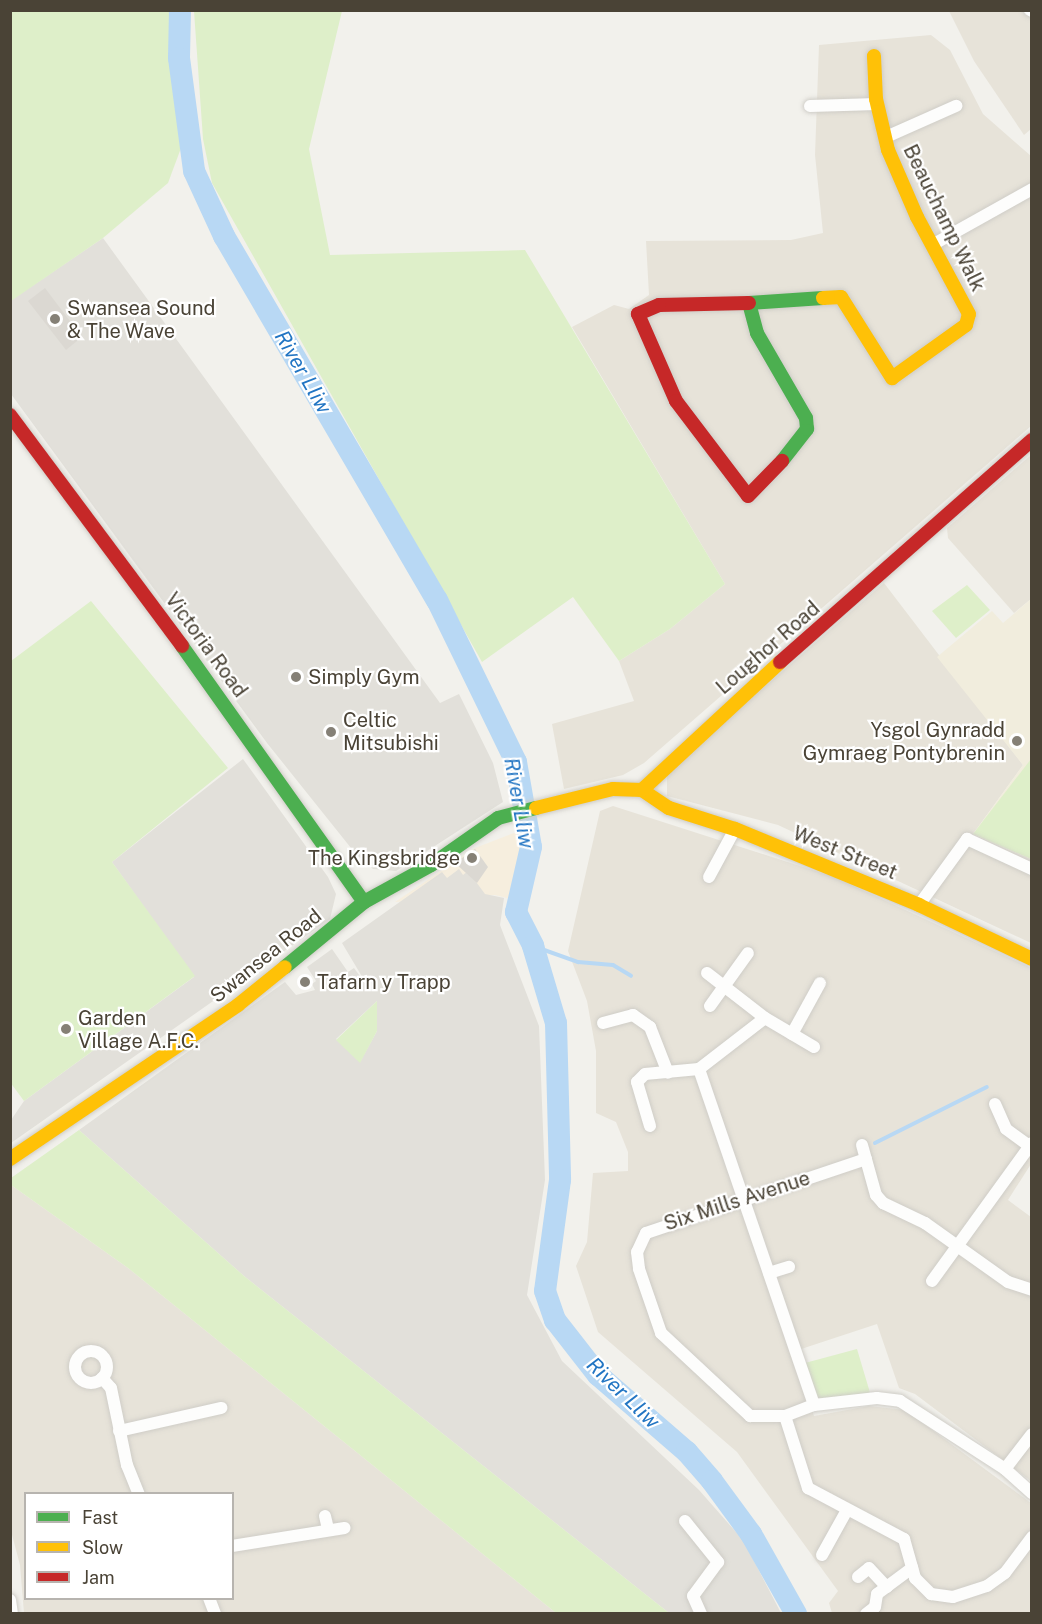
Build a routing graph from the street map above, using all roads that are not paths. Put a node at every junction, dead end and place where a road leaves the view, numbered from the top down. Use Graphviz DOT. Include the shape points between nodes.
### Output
graph roads {
  1 [pos="874,56"];
  2 [pos="877,104"];
  3 [pos="810,106"];
  4 [pos="956,106"];
  5 [pos="886,138"];
  6 [pos="1032,189"];
  7 [pos="932,245"];
  8 [pos="749,303"];
  9 [pos="10,415"];
  10 [pos="1032,440"];
  11 [pos="642,790"];
  12 [pos="735,829"];
  13 [pos="1032,869"];
  14 [pos="709,877"];
  15 [pos="364,902"];
  16 [pos="919,905"];
  17 [pos="748,952"];
  18 [pos="1032,959"];
  19 [pos="707,973"];
  20 [pos="820,983"];
  21 [pos="724,986"];
  22 [pos="710,1006"];
  23 [pos="765,1018"];
  24 [pos="603,1023"];
  25 [pos="792,1034"];
  26 [pos="814,1047"];
  27 [pos="699,1069"];
  28 [pos="668,1073"];
  29 [pos="995,1104"];
  30 [pos="650,1126"];
  31 [pos="1030,1144"];
  32 [pos="862,1145"];
  33 [pos="14,1157"];
  34 [pos="866,1159"];
  35 [pos="746,1200"];
  36 [pos="957,1247"];
  37 [pos="789,1267"];
  38 [pos="769,1273"];
  39 [pos="932,1281"];
  40 [pos="1032,1290"];
  41 [pos="102,1378"];
  42 [pos="814,1405"];
  43 [pos="221,1408"];
  44 [pos="785,1416"];
  45 [pos="119,1431"];
  46 [pos="1032,1434"];
  47 [pos="1005,1469"];
  48 [pos="138,1492"];
  49 [pos="1032,1493"];
  50 [pos="847,1510"];
  51 [pos="685,1521"];
  52 [pos="345,1528"];
  53 [pos="1032,1537"];
  54 [pos="234,1546"];
  55 [pos="822,1555"];
  56 [pos="912,1568"];
  57 [pos="858,1577"];
  58 [pos="886,1587"];
  59 [pos="10,1600"];
  60 [pos="209,1600"];
  61 [pos="12,1614"];
  62 [pos="215,1614"];
  63 [pos="701,1614"];
  64 [pos="866,1614"];
  1 -- 2 [label="main road, Beauchamp Walk"];
  2 -- 3 [label="street"];
  2 -- 5 [label="main road, Beauchamp Walk"];
  4 -- 5 [label="street, Beauchamp Walk"];
  5 -- 7 [label="main road, Beauchamp Walk"];
  6 -- 7 [label="street"];
  7 -- 8 [label="main road, Beauchamp Walk" via="969,314 966,325 892,378 841,297"];
  8 -- 8 [label="main road, Beauchamp Walk" via="757,333 806,418 807,429 764,485 748,496 676,401 638,314 659,305"];
  9 -- 15 [label="main road, Victoria Road" via="277,774"];
  10 -- 11 [label="main road, Loughor Road" via="675,755"];
  11 -- 12 [label="main road, West Street" via="669,808"];
  11 -- 15 [label="main road, Swansea Road" via="613,789 498,818 430,865"];
  12 -- 14 [label="street"];
  12 -- 16 [label="main road, West Street"];
  13 -- 16 [label="street" via="967,839"];
  15 -- 33 [label="main road, Swansea Road" via="238,1005"];
  16 -- 18 [label="main road, West Street"];
  17 -- 21 [label="street"];
  19 -- 21 [label="street"];
  20 -- 25 [label="street"];
  21 -- 22 [label="street"];
  21 -- 23 [label="street"];
  23 -- 25 [label="street"];
  23 -- 27 [label="street"];
  24 -- 28 [label="street" via="633,1015 650,1027"];
  25 -- 26 [label="street"];
  27 -- 28 [label="street"];
  27 -- 35 [label="street"];
  28 -- 30 [label="street" via="651,1072 637,1082"];
  29 -- 31 [label="street" via="1006,1129"];
  31 -- 36 [label="street"];
  32 -- 34 [label="street"];
  34 -- 35 [label="street, Six Mills Avenue"];
  34 -- 36 [label="street" via="876,1195 884,1203 925,1223"];
  35 -- 38 [label="street"];
  35 -- 44 [label="street, Six Mills Avenue" via="646,1233 637,1252 639,1269 654,1319 674,1347 750,1416"];
  36 -- 39 [label="street"];
  36 -- 40 [label="street" via="1008,1282"];
  37 -- 38 [label="street"];
  38 -- 42 [label="street"];
  41 -- 45 [label="street" via="111,1388"];
  42 -- 44 [label="street, Six Mills Avenue"];
  42 -- 47 [label="street, Six Mills Avenue" via="877,1398 900,1401"];
  43 -- 45 [label="street"];
  44 -- 50 [label="street" via="808,1488"];
  45 -- 48 [label="street"];
  46 -- 47 [label="street"];
  47 -- 49 [label="street, Six Mills Avenue"];
  50 -- 55 [label="street"];
  50 -- 56 [label="street" via="904,1539"];
  51 -- 63 [label="street" via="718,1562 693,1596"];
  52 -- 54 [label="street" via="326,1523"];
  53 -- 56 [label="street" via="1005,1573 971,1593 931,1594"];
  56 -- 58 [label="street"];
  57 -- 58 [label="street" via="869,1568"];
  58 -- 64 [label="street"];
  59 -- 61 [label="street"];
  60 -- 62 [label="street"];
}
